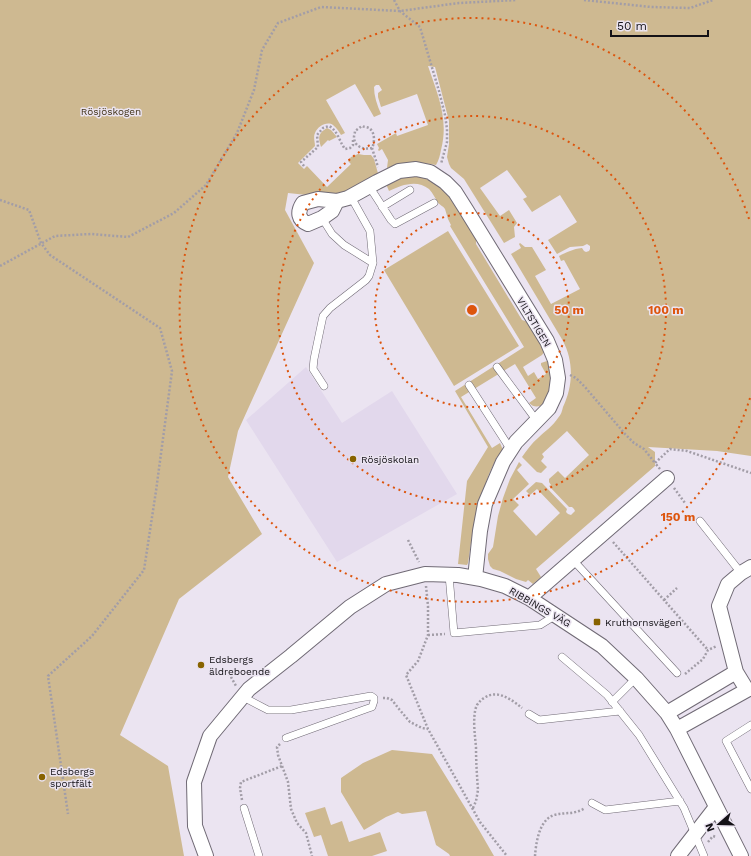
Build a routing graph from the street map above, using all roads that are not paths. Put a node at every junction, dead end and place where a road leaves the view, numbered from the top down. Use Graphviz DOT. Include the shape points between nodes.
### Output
graph roads {
  1 [pos="369,186"];
  2 [pos="410,190"];
  3 [pos="351,197"];
  4 [pos="338,201"];
  5 [pos="434,203"];
  6 [pos="382,207"];
  7 [pos="322,218"];
  8 [pos="373,263"];
  9 [pos="497,367"];
  10 [pos="469,385"];
  11 [pos="324,386"];
  12 [pos="537,421"];
  13 [pos="511,450"];
  14 [pos="667,478"];
  15 [pos="700,521"];
  16 [pos="573,560"];
  17 [pos="748,569"];
  18 [pos="449,575"];
  19 [pos="475,578"];
  20 [pos="529,598"];
  21 [pos="557,615"];
  22 [pos="562,657"];
  23 [pos="678,674"];
  24 [pos="636,678"];
  25 [pos="743,678"];
  26 [pos="242,697"];
  27 [pos="612,702"];
  28 [pos="620,711"];
  29 [pos="667,713"];
  30 [pos="529,714"];
  31 [pos="751,725"];
  32 [pos="677,729"];
  33 [pos="286,738"];
  34 [pos="751,789"];
  35 [pos="680,801"];
  36 [pos="592,803"];
  37 [pos="716,807"];
  38 [pos="244,808"];
  39 [pos="695,834"];
  40 [pos="703,853"];
  41 [pos="206,856"];
  42 [pos="259,856"];
  43 [pos="678,856"];
  44 [pos="741,856"];
  1 -- 3 [label="street, VILTSTIGEN"];
  1 -- 6 [label="lane"];
  1 -- 12 [label="street, VILTSTIGEN" via="399,171 416,169 430,172 455,192 547,341 555,360 558,378 556,393 549,408"];
  2 -- 6 [label="lane"];
  3 -- 4 [label="street, VILTSTIGEN"];
  3 -- 8 [label="lane" via="370,231"];
  4 -- 7 [label="street" via="332,211"];
  4 -- 7 [label="street, VILTSTIGEN" via="311,200 302,203 299,208 299,217 308,224"];
  5 -- 6 [label="lane" via="397,224 392,222"];
  7 -- 8 [label="lane" via="332,234 344,245"];
  8 -- 11 [label="lane" via="366,280 323,316 314,369"];
  9 -- 12 [label="lane"];
  10 -- 13 [label="lane"];
  12 -- 13 [label="street, VILTSTIGEN"];
  13 -- 19 [label="street, VILTSTIGEN" via="503,462 485,504"];
  14 -- 16 [label="street"];
  15 -- 17 [label="lane"];
  16 -- 20 [label="street"];
  16 -- 23 [label="lane"];
  17 -- 25 [label="street" via="728,584 719,606 728,642"];
  18 -- 19 [label="street, RIBBINGS VÄG"];
  18 -- 21 [label="lane" via="454,633 540,625"];
  18 -- 26 [label="street, RIBBINGS VÄG" via="425,574 386,584 350,607"];
  19 -- 20 [label="street, RIBBINGS VÄG" via="505,586"];
  20 -- 21 [label="street, RIBBINGS VÄG"];
  21 -- 24 [label="street, RIBBINGS VÄG" via="602,646"];
  22 -- 27 [label="lane"];
  24 -- 27 [label="lane"];
  24 -- 29 [label="street, RIBBINGS VÄG"];
  25 -- 29 [label="street"];
  25 -- 32 [label="street" via="747,690"];
  26 -- 33 [label="lane" via="268,710 291,710 371,696 374,698 372,707"];
  26 -- 41 [label="street, RIBBINGS VÄG" via="210,736 194,782 195,826"];
  27 -- 28 [label="lane"];
  28 -- 30 [label="lane" via="539,720"];
  28 -- 35 [label="lane" via="639,735"];
  29 -- 32 [label="street, RIBBINGS VÄG"];
  31 -- 34 [label="lane" via="726,741"];
  32 -- 37 [label="street, RIBBINGS VÄG"];
  35 -- 36 [label="lane" via="605,810"];
  35 -- 39 [label="lane"];
  37 -- 39 [label="street"];
  37 -- 44 [label="street, RIBBINGS VÄG"];
  38 -- 42 [label="lane"];
  39 -- 40 [label="lane"];
  39 -- 43 [label="street"];
}
